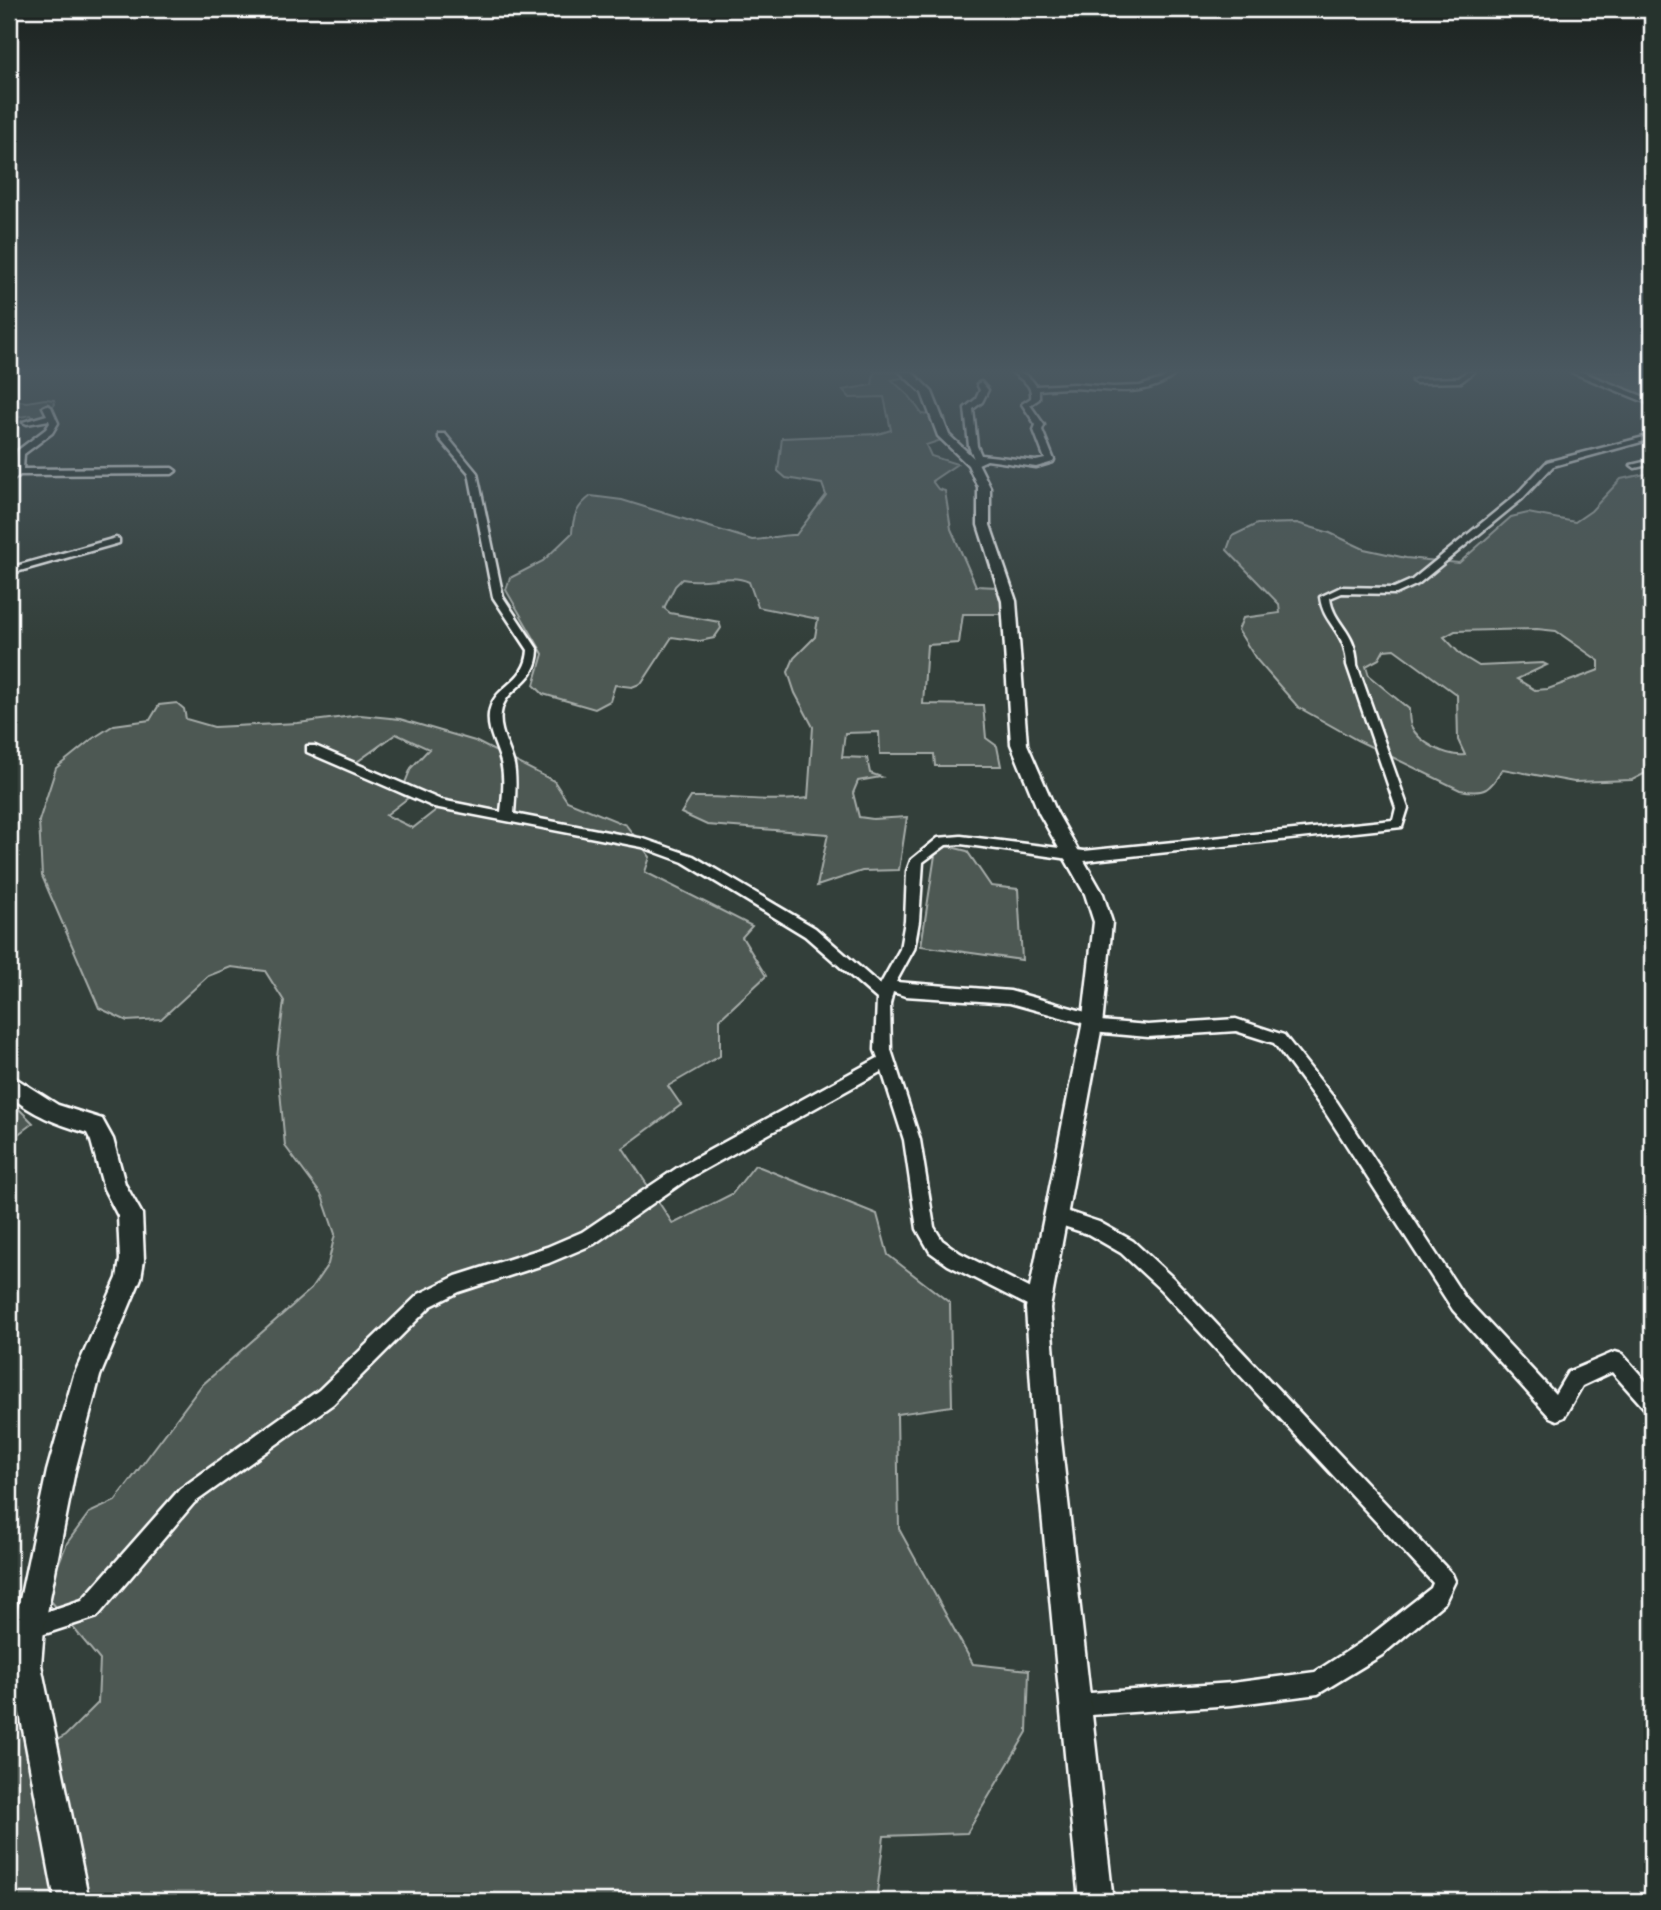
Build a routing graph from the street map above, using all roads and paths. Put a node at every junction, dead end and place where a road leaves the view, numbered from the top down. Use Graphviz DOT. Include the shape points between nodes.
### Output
graph roads {
  1 [pos="19,461"];
  2 [pos="463,461"];
  3 [pos="975,461"];
  4 [pos="1016,461"];
  5 [pos="1046,461"];
  6 [pos="1561,461"];
  7 [pos="1652,462"];
  8 [pos="1635,465"];
  9 [pos="172,471"];
  10 [pos="18,472"];
  11 [pos="9,480"];
  12 [pos="116,541"];
  13 [pos="9,571"];
  14 [pos="311,749"];
  15 [pos="507,817"];
  16 [pos="1071,853"];
  17 [pos="886,991"];
  18 [pos="1093,1023"];
  19 [pos="887,1061"];
  20 [pos="9,1083"];
  21 [pos="1054,1215"];
  22 [pos="1039,1302"];
  23 [pos="1652,1402"];
  24 [pos="29,1628"];
  25 [pos="29,1682"];
  26 [pos="9,1702"];
  27 [pos="1076,1705"];
  28 [pos="72,1901"];
  29 [pos="1096,1901"];
  1 -- 10 [label="street"];
  2 -- 15 [label="street" via="473,473 498,597 533,650 527,676 497,703 495,711 495,726 508,762"];
  3 -- 16 [label="street" via="984,487 984,525 1009,601 1019,744 1048,813"];
  4 -- 5 [label="street"];
  6 -- 16 [label="street" via="1550,464 1518,497 1416,582 1401,590 1341,590 1325,597 1353,652 1352,665 1402,808 1398,824 1098,855"];
  7 -- 8 [label="street"];
  9 -- 10 [label="street"];
  10 -- 11 [label="street"];
  12 -- 13 [label="street"];
  14 -- 15 [label="street" via="438,804"];
  15 -- 17 [label="street" via="644,843 688,859 810,932"];
  16 -- 17 [label="street" via="961,840 943,841 929,849 914,871 907,948"];
  16 -- 18 [label="street" via="1094,894 1103,922"];
  17 -- 18 [label="street" via="1010,997"];
  17 -- 19 [label="street" via="883,1050"];
  18 -- 21 [label="street"];
  18 -- 23 [label="street" via="1148,1031 1236,1025 1279,1039 1331,1107 1459,1304 1557,1410 1575,1380 1615,1361"];
  19 -- 22 [label="street" via="912,1140 926,1229 936,1246"];
  19 -- 24 [label="street" via="682,1174 588,1238 425,1300 326,1397 187,1496 89,1609"];
  20 -- 24 [label="street" via="52,1113 93,1126 102,1139 115,1189 130,1214 132,1260 129,1278 87,1375 61,1471"];
  21 -- 22 [label="street"];
  21 -- 27 [label="street" via="1093,1228 1127,1247 1167,1284 1445,1581 1438,1595 1374,1647 1318,1684"];
  22 -- 27 [label="street" via="1047,1430"];
  24 -- 25 [label="street"];
  25 -- 26 [label="street"];
  25 -- 28 [label="street"];
  27 -- 29 [label="street"];
}
